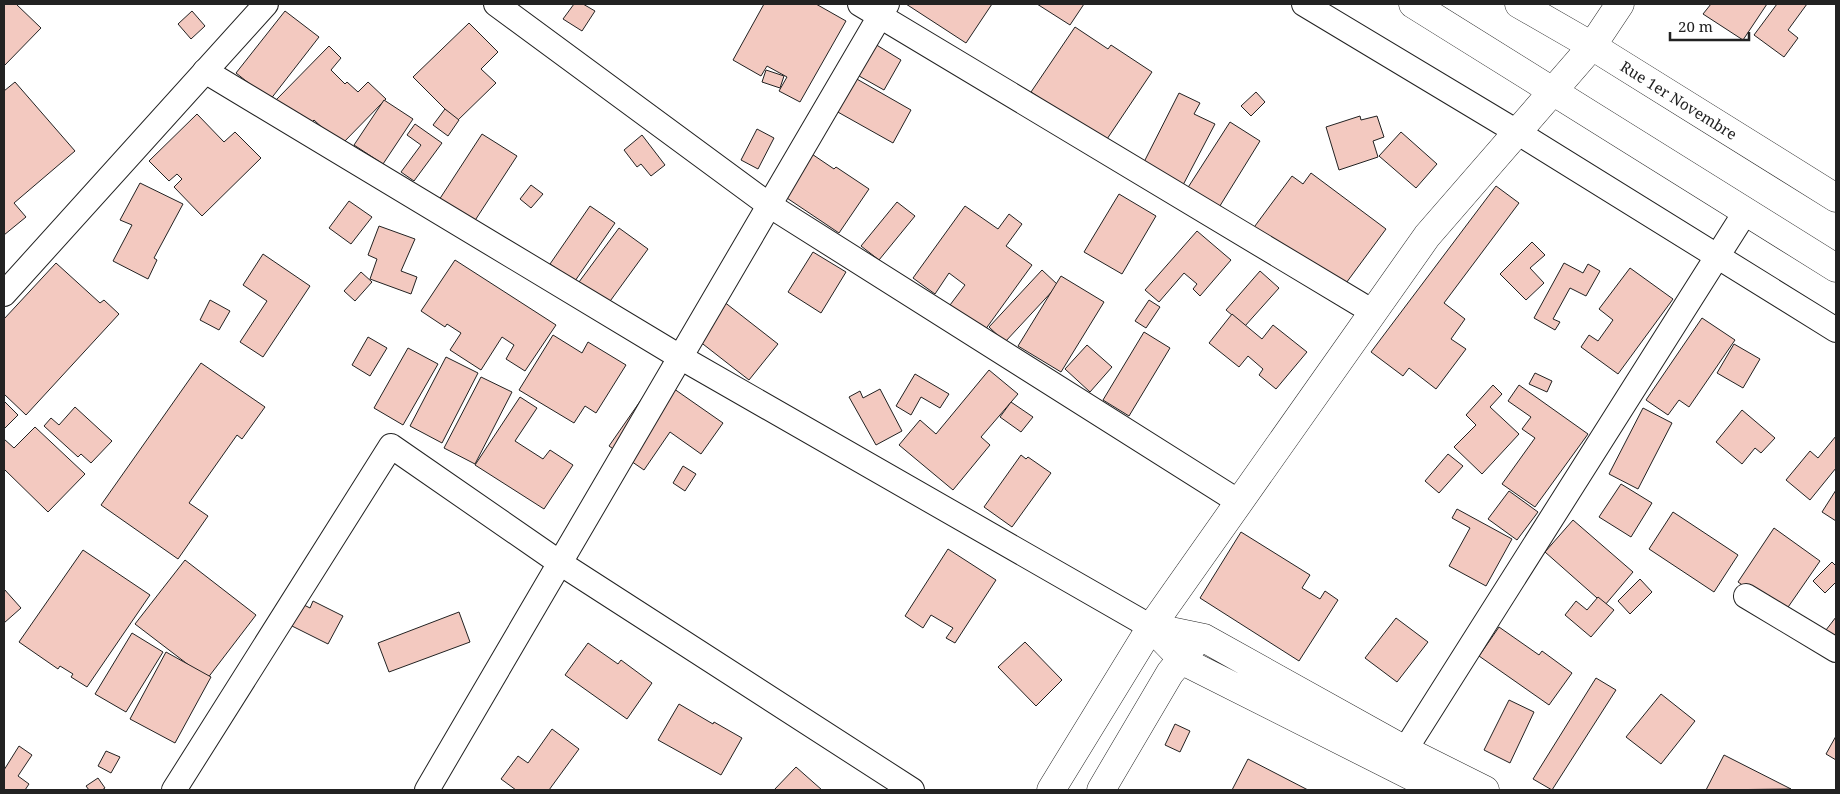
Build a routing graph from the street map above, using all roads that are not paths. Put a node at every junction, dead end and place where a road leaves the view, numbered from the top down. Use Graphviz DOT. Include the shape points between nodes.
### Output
graph roads {
  1 [pos="266,4"];
  2 [pos="496,4"];
  3 [pos="1304,4"];
  4 [pos="1413,4"];
  5 [pos="1519,4"];
  6 [pos="1620,4"];
  7 [pos="876,8"];
  8 [pos="1592,46"];
  9 [pos="204,72"];
  10 [pos="1554,91"];
  11 [pos="1517,132"];
  12 [pos="1836,198"];
  13 [pos="769,205"];
  14 [pos="1746,211"];
  15 [pos="1717,256"];
  16 [pos="1836,268"];
  17 [pos="4,294"];
  18 [pos="1373,312"];
  19 [pos="1836,330"];
  20 [pos="680,357"];
  21 [pos="1239,502"];
  22 [pos="560,563"];
  23 [pos="1746,596"];
  24 [pos="1151,627"];
  25 [pos="1199,637"];
  26 [pos="1836,650"];
  27 [pos="1182,659"];
  28 [pos="1405,750"];
  29 [pos="174,790"];
  30 [pos="427,790"];
  31 [pos="912,790"];
  32 [pos="1051,790"];
  33 [pos="1101,790"];
  34 [pos="1439,790"];
  35 [pos="1485,790"];
  1 -- 9 [label="street"];
  2 -- 13 [label="street"];
  3 -- 11 [label="street"];
  4 -- 10 [label="street"];
  5 -- 8 [label="street, Rue 1er Novembre"];
  6 -- 8 [label="street"];
  7 -- 13 [label="street"];
  7 -- 18 [label="street"];
  8 -- 10 [label="street"];
  8 -- 12 [label="street, Rue 1er Novembre"];
  9 -- 17 [label="street"];
  9 -- 20 [label="street"];
  10 -- 11 [label="street"];
  10 -- 14 [label="street"];
  11 -- 15 [label="street"];
  11 -- 18 [label="street" via="1427,236"];
  13 -- 20 [label="street"];
  13 -- 21 [label="street"];
  14 -- 15 [label="street"];
  14 -- 16 [label="street"];
  15 -- 19 [label="street"];
  15 -- 28 [label="street"];
  18 -- 21 [label="street"];
  20 -- 22 [label="street"];
  20 -- 24 [label="street"];
  21 -- 24 [label="street"];
  22 -- 29 [label="street" via="391,446"];
  22 -- 30 [label="street"];
  22 -- 31 [label="street"];
  23 -- 26 [label="street"];
  24 -- 25 [label="street"];
  24 -- 27 [label="street"];
  24 -- 32 [label="street"];
  25 -- 27 [label="street"];
  25 -- 28 [label="street"];
  27 -- 33 [label="street" via="1170,673"];
  27 -- 34 [label="street"];
  28 -- 35 [label="street"];
}
